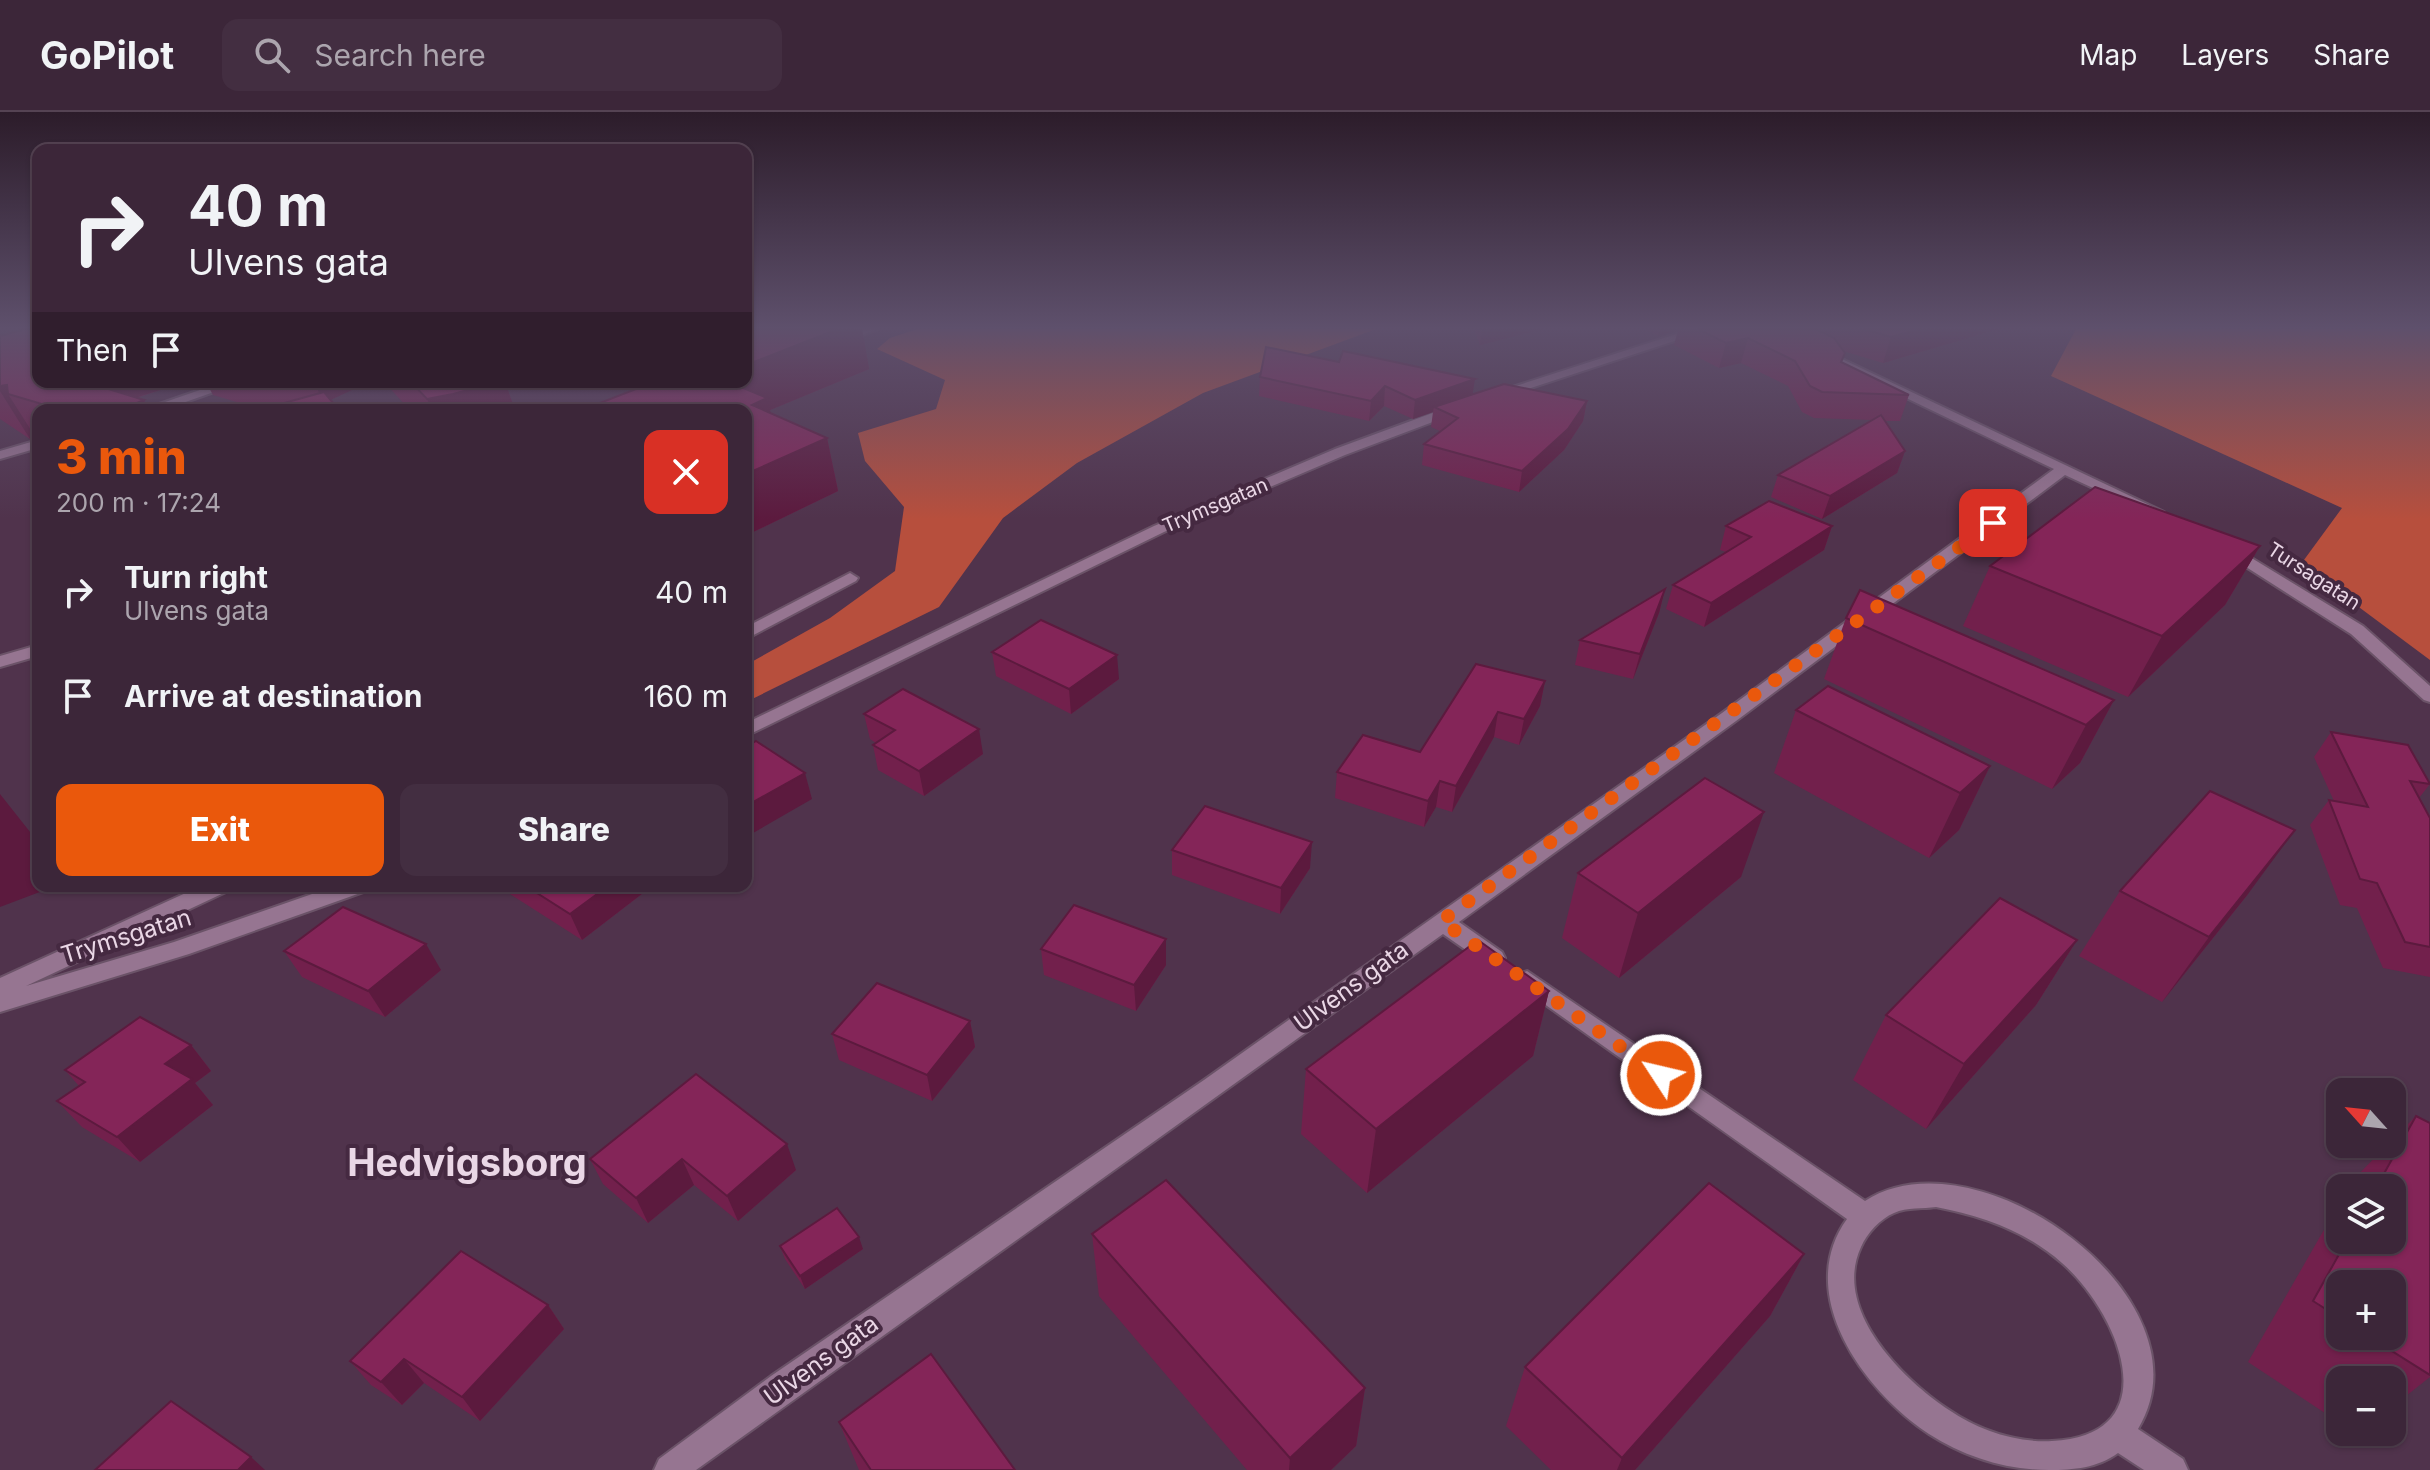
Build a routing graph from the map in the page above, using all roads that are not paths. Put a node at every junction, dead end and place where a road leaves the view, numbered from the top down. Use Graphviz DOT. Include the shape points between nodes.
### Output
graph roads {
  1 [pos="204,392"];
  2 [pos="1504,392"];
  3 [pos="1904,392"];
  4 [pos="168,404"];
  5 [pos="32,446"];
  6 [pos="0,455"];
  7 [pos="2065,468"];
  8 [pos="2165,516"];
  9 [pos="2207,538"];
  10 [pos="850,578"];
  11 [pos="752,631"];
  12 [pos="32,652"];
  13 [pos="0,662"];
  14 [pos="2430,696"];
  15 [pos="752,727"];
  16 [pos="207,892"];
  17 [pos="341,892"];
  18 [pos="1441,921"];
  19 [pos="0,988"];
  20 [pos="0,1003"];
  21 [pos="1864,1216"];
  22 [pos="2117,1434"];
  23 [pos="670,1470"];
  24 [pos="2172,1470"];
  1 -- 4 [label="street"];
  2 -- 15 [label="street, Trymsgatan" via="1326,458 1159,529"];
  3 -- 7 [label="street"];
  5 -- 6 [label="street"];
  7 -- 8 [label="street"];
  7 -- 18 [label="street, Ulvens gata" via="1729,717"];
  9 -- 14 [label="street, Tursagatan" via="2357,630"];
  10 -- 11 [label="street"];
  12 -- 13 [label="street"];
  16 -- 19 [label="street"];
  17 -- 20 [label="street, Trymsgatan"];
  18 -- 21 [label="street"];
  18 -- 23 [label="street, Ulvens gata"];
  21 -- 22 [label="street" via="1895,1200 1936,1195 1984,1204 2032,1225 2086,1268 2119,1310 2137,1356 2137,1400"];
  21 -- 22 [label="street" via="1844,1245 1840,1284 1854,1330 1883,1375 1939,1423 1994,1448 2049,1458 2096,1449"];
  22 -- 24 [label="street"];
}
